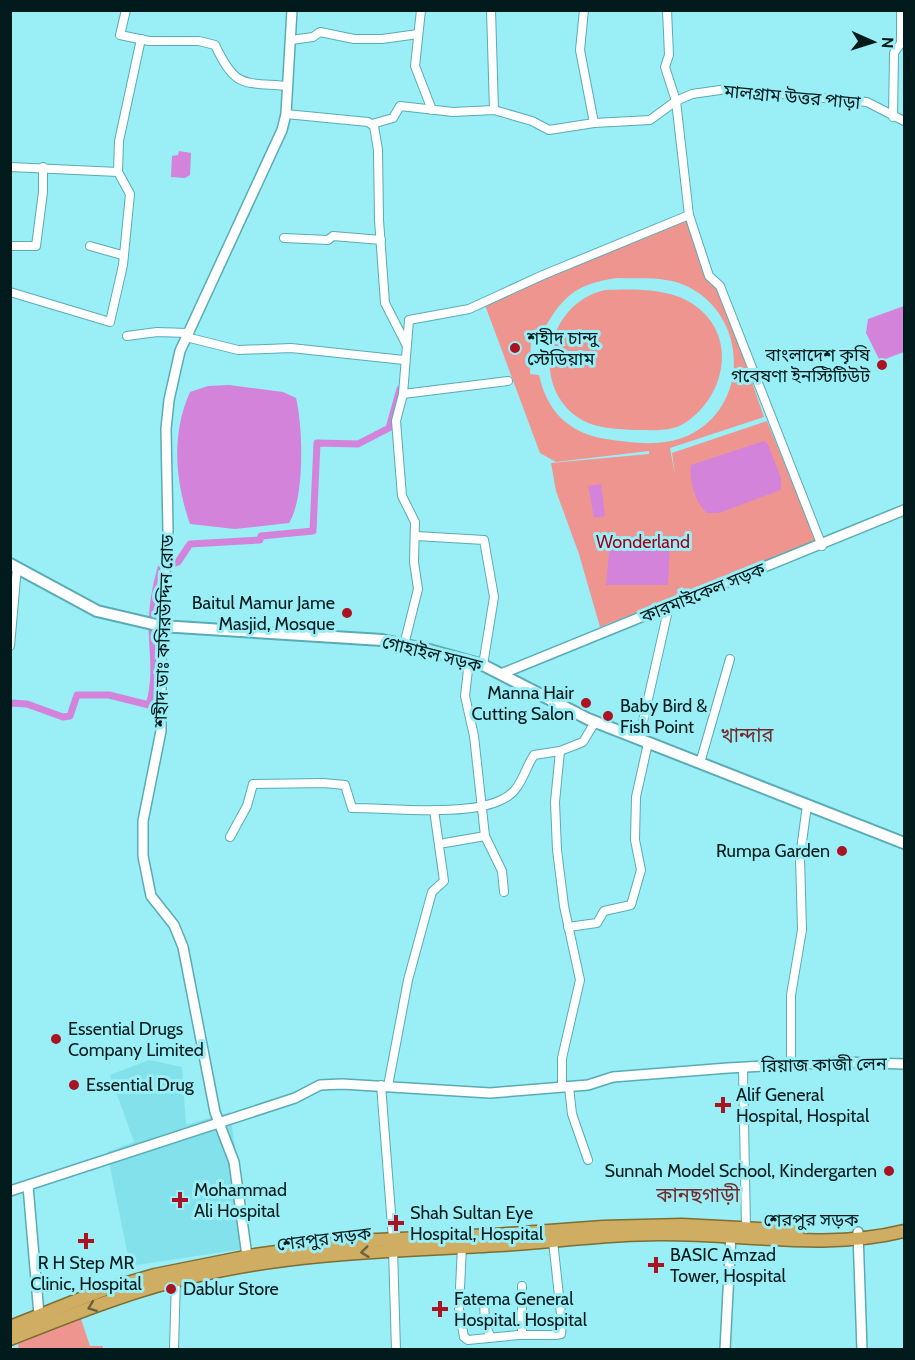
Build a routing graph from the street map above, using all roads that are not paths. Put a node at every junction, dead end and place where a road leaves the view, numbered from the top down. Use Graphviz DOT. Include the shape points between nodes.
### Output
graph roads {
  1 [pos="126,10"];
  2 [pos="292,10"];
  3 [pos="421,10"];
  4 [pos="491,10"];
  5 [pos="584,10"];
  6 [pos="667,10"];
  7 [pos="901,10"];
  8 [pos="418,34"];
  9 [pos="141,39"];
  10 [pos="291,40"];
  11 [pos="288,86"];
  12 [pos="676,101"];
  13 [pos="432,110"];
  14 [pos="494,110"];
  15 [pos="286,114"];
  16 [pos="893,117"];
  17 [pos="904,121"];
  18 [pos="372,123"];
  19 [pos="594,123"];
  20 [pos="10,167"];
  21 [pos="43,167"];
  22 [pos="118,172"];
  23 [pos="689,214"];
  24 [pos="284,238"];
  25 [pos="381,240"];
  26 [pos="10,246"];
  27 [pos="90,246"];
  28 [pos="122,255"];
  29 [pos="10,292"];
  30 [pos="187,335"];
  31 [pos="127,336"];
  32 [pos="406,344"];
  33 [pos="404,360"];
  34 [pos="508,381"];
  35 [pos="403,394"];
  36 [pos="904,510"];
  37 [pos="416,536"];
  38 [pos="822,546"];
  39 [pos="14,565"];
  40 [pos="669,606"];
  41 [pos="156,625"];
  42 [pos="404,645"];
  43 [pos="10,646"];
  44 [pos="730,659"];
  45 [pos="469,662"];
  46 [pos="483,665"];
  47 [pos="501,674"];
  48 [pos="595,722"];
  49 [pos="644,741"];
  50 [pos="560,751"];
  51 [pos="700,763"];
  52 [pos="481,806"];
  53 [pos="807,806"];
  54 [pos="434,810"];
  55 [pos="485,836"];
  56 [pos="230,837"];
  57 [pos="445,843"];
  58 [pos="904,843"];
  59 [pos="504,892"];
  60 [pos="568,927"];
  61 [pos="904,1064"];
  62 [pos="791,1066"];
  63 [pos="743,1068"];
  64 [pos="384,1085"];
  65 [pos="566,1087"];
  66 [pos="219,1123"];
  67 [pos="588,1160"];
  68 [pos="28,1186"];
  69 [pos="10,1191"];
  70 [pos="904,1223"];
  71 [pos="746,1228"];
  72 [pos="904,1231"];
  73 [pos="731,1232"];
  74 [pos="858,1236"];
  75 [pos="553,1241"];
  76 [pos="393,1244"];
  77 [pos="462,1246"];
  78 [pos="247,1256"];
  79 [pos="176,1276"];
  80 [pos="522,1286"];
  81 [pos="484,1300"];
  82 [pos="39,1315"];
  83 [pos="10,1327"];
  84 [pos="522,1335"];
  85 [pos="490,1337"];
  86 [pos="10,1339"];
  87 [pos="174,1350"];
  88 [pos="396,1350"];
  89 [pos="724,1350"];
  90 [pos="862,1350"];
  1 -- 9 [label="street" via="120,35"];
  2 -- 10 [label="street, শহীদ ডাঃ কসিরউদ্দিন রোড"];
  3 -- 8 [label="street"];
  4 -- 14 [label="street"];
  5 -- 19 [label="street" via="580,50"];
  6 -- 12 [label="street" via="669,55 665,67"];
  7 -- 16 [label="street" via="901,43 894,53"];
  8 -- 10 [label="street" via="354,39 320,32"];
  8 -- 13 [label="street" via="415,66"];
  9 -- 11 [label="street" via="199,40 215,45 225,68 236,79"];
  9 -- 22 [label="street" via="119,141"];
  10 -- 11 [label="street, শহীদ ডাঃ কসিরউদ্দিন রোড"];
  11 -- 15 [label="street, শহীদ ডাঃ কসিরউদ্দিন রোড"];
  12 -- 16 [label="street, মালগ্রাম উত্তর পাড়া" via="692,94 727,89 867,102"];
  12 -- 19 [label="street, মালগ্রাম উত্তর পাড়া" via="650,120"];
  12 -- 23 [label="street"];
  13 -- 14 [label="street, মালগ্রাম উত্তর পাড়া"];
  13 -- 18 [label="street, মালগ্রাম উত্তর পাড়া" via="400,106 393,118"];
  14 -- 19 [label="street, মালগ্রাম উত্তর পাড়া" via="549,130"];
  15 -- 18 [label="street"];
  15 -- 30 [label="street, শহীদ ডাঃ কসিরউদ্দিন রোড" via="274,150"];
  16 -- 17 [label="street, মালগ্রাম উত্তর পাড়া"];
  18 -- 25 [label="street" via="378,150"];
  20 -- 21 [label="street"];
  21 -- 22 [label="street"];
  21 -- 26 [label="street" via="44,192 36,246"];
  22 -- 28 [label="street" via="130,194"];
  23 -- 32 [label="street" via="469,309 409,320"];
  23 -- 38 [label="street" via="709,276 720,286"];
  24 -- 25 [label="street" via="328,240 333,236"];
  25 -- 32 [label="street" via="385,303"];
  27 -- 28 [label="street"];
  28 -- 29 [label="street" via="110,322"];
  30 -- 31 [label="street" via="157,332"];
  30 -- 33 [label="street" via="238,350 291,348"];
  30 -- 41 [label="street, শহীদ ডাঃ কসিরউদ্দিন রোড" via="176,368 166,429 168,545"];
  32 -- 33 [label="street"];
  33 -- 35 [label="street"];
  34 -- 35 [label="street"];
  35 -- 37 [label="street" via="396,421 402,496 415,522"];
  36 -- 38 [label="street, কারমাইকেল সড়ক"];
  37 -- 42 [label="street" via="418,589"];
  37 -- 46 [label="street" via="484,540 494,597"];
  38 -- 40 [label="street, কারমাইকেল সড়ক"];
  39 -- 41 [label="main road, গোহাইল সড়ক" via="97,611"];
  39 -- 43 [label="street"];
  40 -- 47 [label="street, কারমাইকেল সড়ক"];
  40 -- 49 [label="street"];
  41 -- 42 [label="main road, গোহাইল সড়ক"];
  41 -- 66 [label="street, শহীদ ডাঃ কসিরউদ্দিন রোড" via="161,731 143,821 143,856 151,896 174,925 183,947"];
  42 -- 45 [label="main road, গোহাইল সড়ক"];
  44 -- 51 [label="street"];
  45 -- 46 [label="main road, গোহাইল সড়ক"];
  45 -- 52 [label="street" via="465,696 474,736"];
  46 -- 47 [label="main road, গোহাইল সড়ক"];
  47 -- 48 [label="main road, গোহাইল সড়ক"];
  48 -- 49 [label="main road, গোহাইল সড়ক"];
  48 -- 50 [label="street" via="583,742"];
  49 -- 51 [label="main road, গোহাইল সড়ক"];
  49 -- 60 [label="street" via="636,797 635,840 641,870 631,905 604,911 597,923"];
  50 -- 52 [label="street" via="534,755 519,785 504,799"];
  50 -- 60 [label="street" via="555,825"];
  51 -- 53 [label="main road, গোহাইল সড়ক"];
  52 -- 54 [label="street"];
  52 -- 55 [label="street"];
  53 -- 58 [label="main road, গোহাইল সড়ক"];
  53 -- 62 [label="street" via="800,856 802,930 791,995"];
  54 -- 56 [label="street" via="352,808 345,785 253,784 247,806"];
  54 -- 64 [label="street" via="444,881 432,892"];
  55 -- 57 [label="street"];
  55 -- 59 [label="street" via="502,871"];
  60 -- 65 [label="street" via="580,980 562,1058"];
  61 -- 62 [label="street, রিয়াজ কাজী লেন" via="841,1062"];
  62 -- 63 [label="street, রিয়াজ কাজী লেন"];
  63 -- 65 [label="street, রিয়াজ কাজী লেন" via="613,1077"];
  63 -- 71 [label="street"];
  64 -- 65 [label="street, রিয়াজ কাজী লেন" via="490,1093"];
  64 -- 66 [label="street, রিয়াজ কাজী লেন" via="320,1085 296,1098"];
  64 -- 76 [label="street"];
  65 -- 67 [label="street"];
  66 -- 68 [label="street, রিয়াজ কাজী লেন"];
  66 -- 78 [label="street, শহীদ ডাঃ কসিরউদ্দিন রোড" via="234,1162"];
  68 -- 69 [label="street, রিয়াজ কাজী লেন"];
  68 -- 82 [label="street"];
  70 -- 74 [label="highway, শেরপুর সড়ক"];
  71 -- 73 [label="highway, শেরপুর সড়ক"];
  71 -- 74 [label="highway, শেরপুর সড়ক"];
  72 -- 74 [label="highway, শেরপুর সড়ক"];
  73 -- 74 [label="highway, শেরপুর সড়ক"];
  73 -- 75 [label="highway, শেরপুর সড়ক"];
  73 -- 76 [label="highway, শেরপুর সড়ক" via="603,1227"];
  73 -- 89 [label="street"];
  74 -- 90 [label="street"];
  75 -- 77 [label="highway, শেরপুর সড়ক"];
  75 -- 84 [label="street" via="563,1330 556,1335"];
  76 -- 77 [label="highway, শেরপুর সড়ক"];
  76 -- 78 [label="highway, শেরপুর সড়ক"];
  76 -- 79 [label="highway, শেরপুর সড়ক, one-way"];
  76 -- 88 [label="street"];
  77 -- 85 [label="street" via="462,1329 468,1340"];
  78 -- 79 [label="highway, শেরপুর সড়ক"];
  79 -- 82 [label="highway, শেরপুর সড়ক" via="125,1283"];
  79 -- 86 [label="highway, শেরপুর সড়ক, one-way"];
  79 -- 87 [label="street"];
  80 -- 84 [label="street"];
  81 -- 85 [label="street" via="485,1325"];
  82 -- 83 [label="highway, শেরপুর সড়ক"];
  84 -- 85 [label="street"];
}
